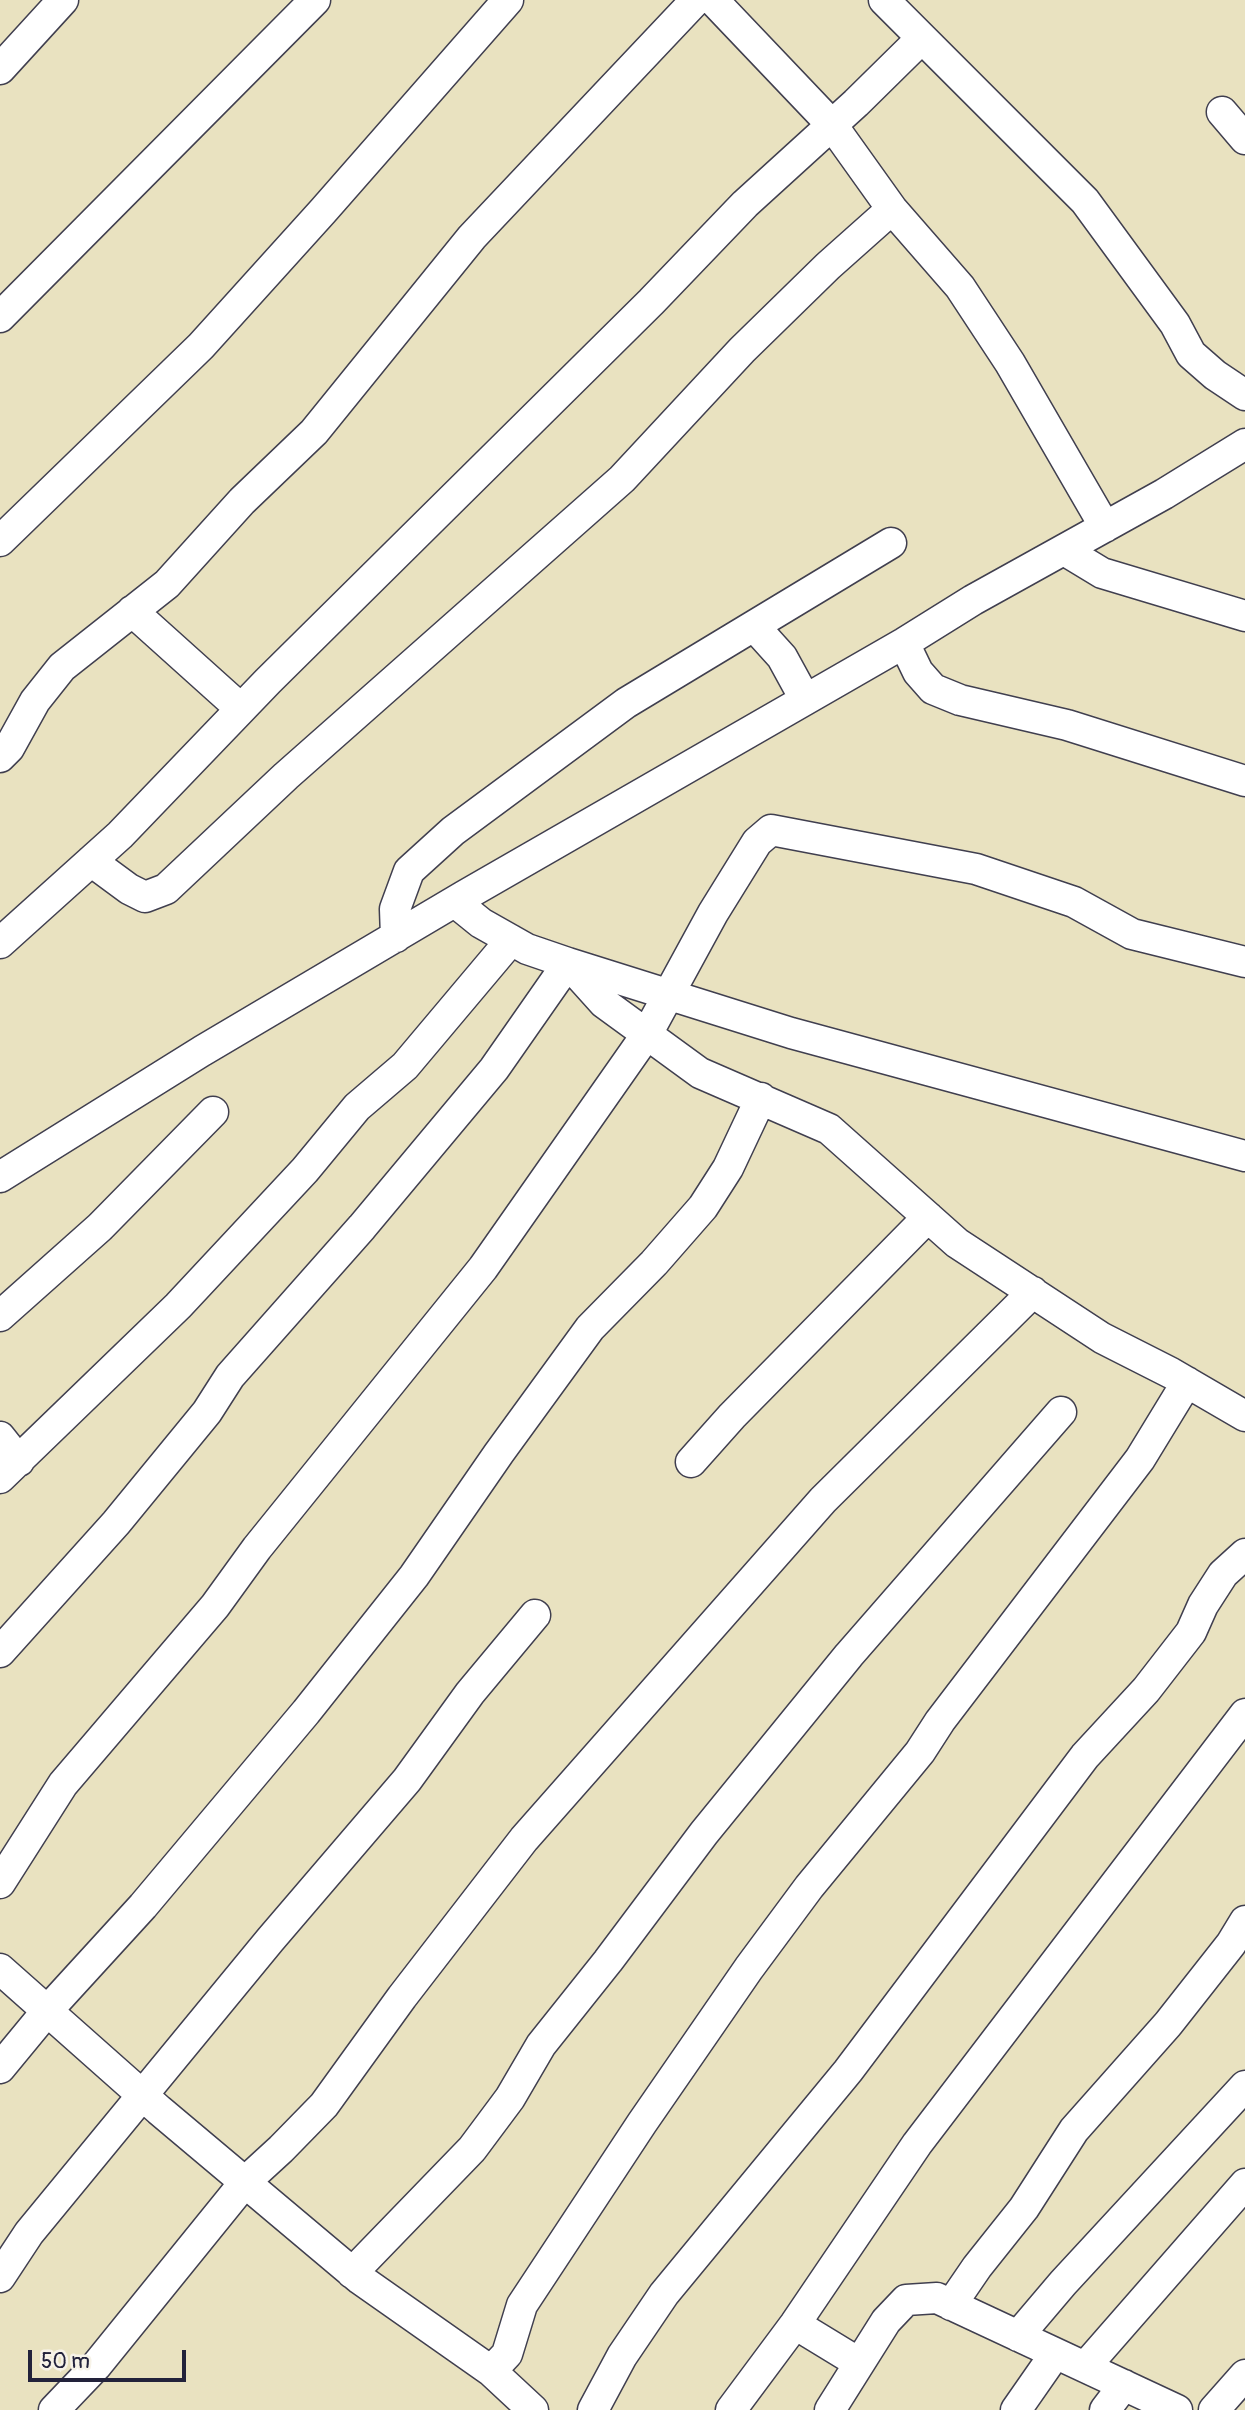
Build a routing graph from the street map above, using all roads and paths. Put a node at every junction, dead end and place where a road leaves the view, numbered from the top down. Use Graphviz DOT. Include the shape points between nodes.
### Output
graph roads {
  1 [pos="63,0"];
  2 [pos="315,0"];
  3 [pos="508,0"];
  4 [pos="696,0"];
  5 [pos="713,0"];
  6 [pos="884,0"];
  7 [pos="922,38"];
  8 [pos="0,69"];
  9 [pos="1222,112"];
  10 [pos="832,125"];
  11 [pos="1245,139"];
  12 [pos="892,209"];
  13 [pos="0,317"];
  14 [pos="1245,395"];
  15 [pos="1245,444"];
  16 [pos="1105,527"];
  17 [pos="0,541"];
  18 [pos="891,543"];
  19 [pos="1064,550"];
  20 [pos="132,611"];
  21 [pos="1245,616"];
  22 [pos="754,626"];
  23 [pos="904,643"];
  24 [pos="805,699"];
  25 [pos="241,709"];
  26 [pos="0,757"];
  27 [pos="1245,781"];
  28 [pos="91,861"];
  29 [pos="455,902"];
  30 [pos="396,937"];
  31 [pos="511,940"];
  32 [pos="0,943"];
  33 [pos="1245,962"];
  34 [pos="568,963"];
  35 [pos="667,993"];
  36 [pos="647,1034"];
  37 [pos="761,1098"];
  38 [pos="213,1112"];
  39 [pos="1245,1156"];
  40 [pos="0,1177"];
  41 [pos="928,1217"];
  42 [pos="1033,1292"];
  43 [pos="0,1316"];
  44 [pos="1187,1382"];
  45 [pos="1060,1412"];
  46 [pos="1245,1416"];
  47 [pos="0,1437"];
  48 [pos="691,1462"];
  49 [pos="9,1469"];
  50 [pos="1245,1553"];
  51 [pos="535,1615"];
  52 [pos="0,1652"];
  53 [pos="1245,1714"];
  54 [pos="0,1882"];
  55 [pos="1245,1921"];
  56 [pos="0,1969"];
  57 [pos="47,2011"];
  58 [pos="0,2068"];
  59 [pos="1245,2086"];
  60 [pos="142,2094"];
  61 [pos="245,2182"];
  62 [pos="1245,2184"];
  63 [pos="352,2273"];
  64 [pos="0,2277"];
  65 [pos="951,2305"];
  66 [pos="795,2324"];
  67 [pos="1018,2336"];
  68 [pos="1055,2354"];
  69 [pos="859,2363"];
  70 [pos="1085,2367"];
  71 [pos="491,2371"];
  72 [pos="1245,2375"];
  73 [pos="1124,2385"];
  74 [pos="525,2407"];
  75 [pos="54,2410"];
  76 [pos="593,2410"];
  77 [pos="731,2410"];
  78 [pos="830,2410"];
  79 [pos="1016,2410"];
  80 [pos="1105,2410"];
  81 [pos="1177,2410"];
  82 [pos="1214,2410"];
  1 -- 8 [label="street"];
  2 -- 13 [label="street"];
  3 -- 17 [label="street" via="201,346"];
  4 -- 20 [label="street" via="472,237 314,432 242,501 167,584"];
  5 -- 10 [label="street"];
  6 -- 7 [label="street"];
  7 -- 10 [label="street"];
  7 -- 14 [label="street" via="1085,201 1175,324 1191,354"];
  9 -- 11 [label="street"];
  10 -- 12 [label="street"];
  10 -- 25 [label="street" via="745,204"];
  12 -- 16 [label="street" via="960,287"];
  12 -- 28 [label="street" via="751,341 622,480 461,619 166,889 145,897"];
  15 -- 16 [label="street"];
  16 -- 19 [label="street"];
  18 -- 22 [label="street"];
  19 -- 21 [label="street" via="1102,573"];
  19 -- 23 [label="street"];
  20 -- 25 [label="street"];
  20 -- 26 [label="street" via="62,667"];
  22 -- 24 [label="street" via="782,657"];
  22 -- 30 [label="street" via="626,703 453,831 409,871 395,909"];
  23 -- 24 [label="street"];
  23 -- 27 [label="street" via="918,672 933,689"];
  24 -- 29 [label="street"];
  25 -- 28 [label="street"];
  28 -- 32 [label="street"];
  29 -- 30 [label="street"];
  29 -- 31 [label="street"];
  30 -- 40 [label="street"];
  31 -- 34 [label="street"];
  31 -- 49 [label="street" via="405,1066 356,1107 305,1170 178,1306"];
  33 -- 35 [label="street" via="1132,934 1074,902 976,869 771,830 757,842"];
  34 -- 35 [label="street"];
  34 -- 36 [label="street" via="604,1003"];
  34 -- 52 [label="street" via="494,1069 230,1376 208,1412 116,1523"];
  35 -- 36 [label="street"];
  35 -- 39 [label="street" via="791,1033"];
  36 -- 37 [label="street" via="701,1073"];
  36 -- 54 [label="street" via="483,1268 265,1537 215,1606 63,1784"];
  37 -- 41 [label="street" via="829,1129"];
  37 -- 57 [label="street" via="728,1168 703,1207 590,1328 414,1576 306,1712 144,1906"];
  38 -- 43 [label="street" via="100,1227"];
  41 -- 42 [label="street"];
  41 -- 48 [label="street"];
  42 -- 44 [label="street" via="1102,1338"];
  42 -- 61 [label="street" via="823,1500 524,1839 324,2105"];
  44 -- 46 [label="street"];
  44 -- 71 [label="street" via="1140,1459 920,1752 749,1968 522,2305 507,2354"];
  45 -- 63 [label="street" via="849,1655 704,1833 541,2045 472,2149"];
  47 -- 49 [label="street"];
  50 -- 76 [label="street" via="1223,1574 1192,1632 1085,1756 848,2071 664,2294"];
  51 -- 60 [label="street" via="470,1693 407,1780"];
  53 -- 66 [label="street" via="917,2144"];
  55 -- 65 [label="street" via="1168,2024 1074,2130 1024,2208"];
  56 -- 57 [label="street"];
  57 -- 58 [label="street"];
  57 -- 60 [label="street"];
  59 -- 67 [label="street"];
  60 -- 61 [label="street"];
  60 -- 64 [label="street" via="29,2233"];
  61 -- 63 [label="street"];
  61 -- 75 [label="street" via="96,2366"];
  62 -- 70 [label="street"];
  63 -- 71 [label="street"];
  65 -- 67 [label="street"];
  65 -- 69 [label="street" via="937,2298 906,2300"];
  66 -- 69 [label="street"];
  66 -- 77 [label="street"];
  67 -- 68 [label="street"];
  68 -- 70 [label="street"];
  68 -- 79 [label="street"];
  69 -- 78 [label="street"];
  70 -- 73 [label="street"];
  71 -- 74 [label="street"];
  72 -- 82 [label="street"];
  73 -- 80 [label="street"];
  73 -- 81 [label="street"];
}
